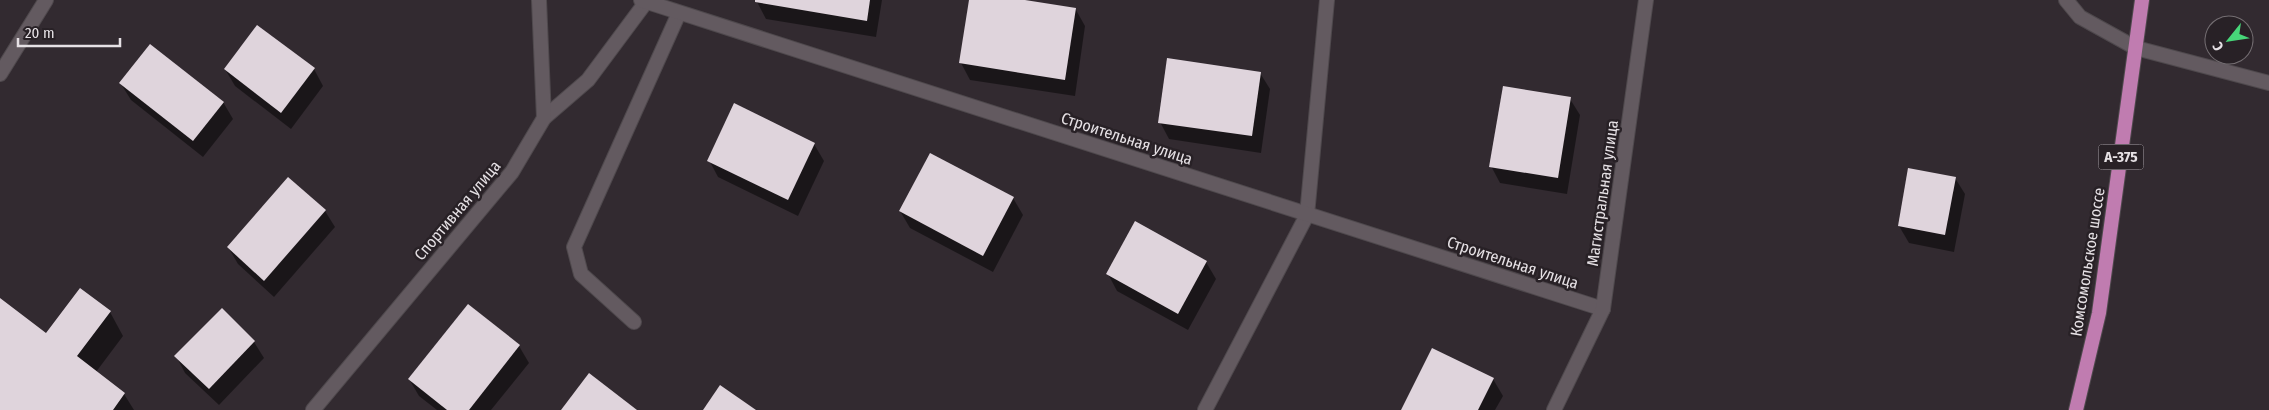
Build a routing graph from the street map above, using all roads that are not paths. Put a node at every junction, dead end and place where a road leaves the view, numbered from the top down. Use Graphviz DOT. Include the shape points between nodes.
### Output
graph roads {
  1 [pos="46,0"];
  2 [pos="539,0"];
  3 [pos="1327,0"];
  4 [pos="1646,0"];
  5 [pos="2066,0"];
  6 [pos="2142,0"];
  7 [pos="644,1"];
  8 [pos="679,13"];
  9 [pos="2136,48"];
  10 [pos="0,74"];
  11 [pos="2269,83"];
  12 [pos="544,118"];
  13 [pos="1307,214"];
  14 [pos="1603,310"];
  15 [pos="634,322"];
  16 [pos="313,410"];
  17 [pos="1205,410"];
  18 [pos="1554,410"];
  19 [pos="2076,410"];
  1 -- 10 [label="street"];
  2 -- 12 [label="street"];
  3 -- 13 [label="street"];
  4 -- 14 [label="street, Магистральная улица"];
  5 -- 9 [label="street" via="2080,17"];
  6 -- 9 [label="highway, Комсомольское шоссе / А-375"];
  7 -- 8 [label="street, Строительная улица"];
  7 -- 12 [label="street" via="588,80"];
  8 -- 13 [label="street, Строительная улица"];
  8 -- 15 [label="street" via="574,247 580,274"];
  9 -- 11 [label="street"];
  9 -- 19 [label="highway, Комсомольское шоссе / А-375" via="2099,313"];
  12 -- 16 [label="street, Спортивная улица" via="512,172"];
  13 -- 14 [label="street, Строительная улица"];
  13 -- 17 [label="street"];
  14 -- 18 [label="street, Магистральная улица"];
}
